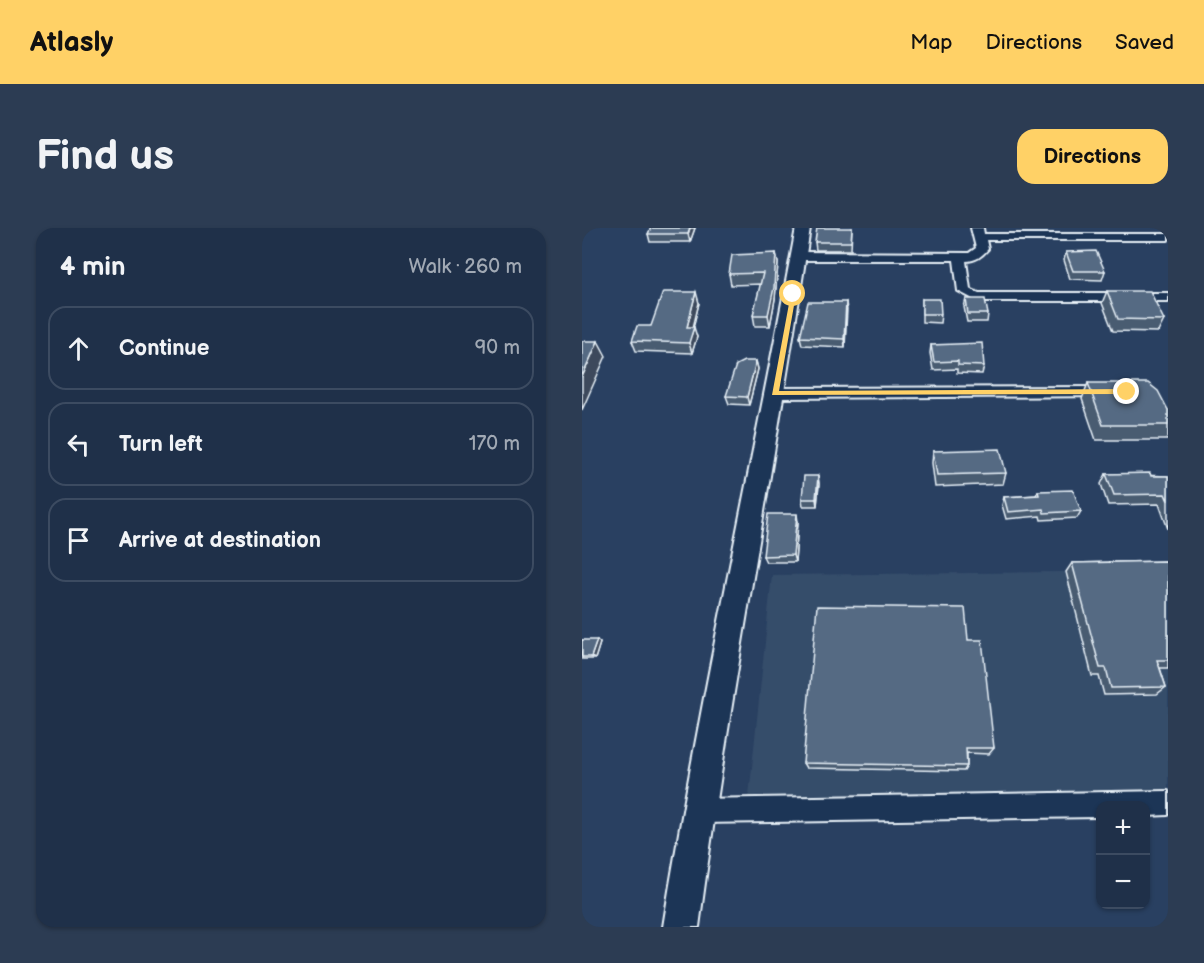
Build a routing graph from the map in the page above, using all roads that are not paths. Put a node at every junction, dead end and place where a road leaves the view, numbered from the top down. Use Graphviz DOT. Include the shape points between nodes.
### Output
graph roads {
  1 [pos="803,228"];
  2 [pos="978,233"];
  3 [pos="1168,237"];
  4 [pos="798,256"];
  5 [pos="960,257"];
  6 [pos="1164,297"];
  7 [pos="1168,311"];
  8 [pos="1127,392"];
  9 [pos="775,393"];
  10 [pos="1168,803"];
  11 [pos="698,811"];
  12 [pos="681,927"];
  1 -- 4 [label="main road"];
  2 -- 3 [label="street"];
  2 -- 5 [label="street" via="982,249 972,257"];
  4 -- 5 [label="street"];
  4 -- 9 [label="main road"];
  5 -- 6 [label="street" via="964,291 977,297"];
  6 -- 7 [label="street"];
  8 -- 9 [label="street"];
  9 -- 11 [label="main road"];
  10 -- 11 [label="street"];
  11 -- 12 [label="main road"];
}
